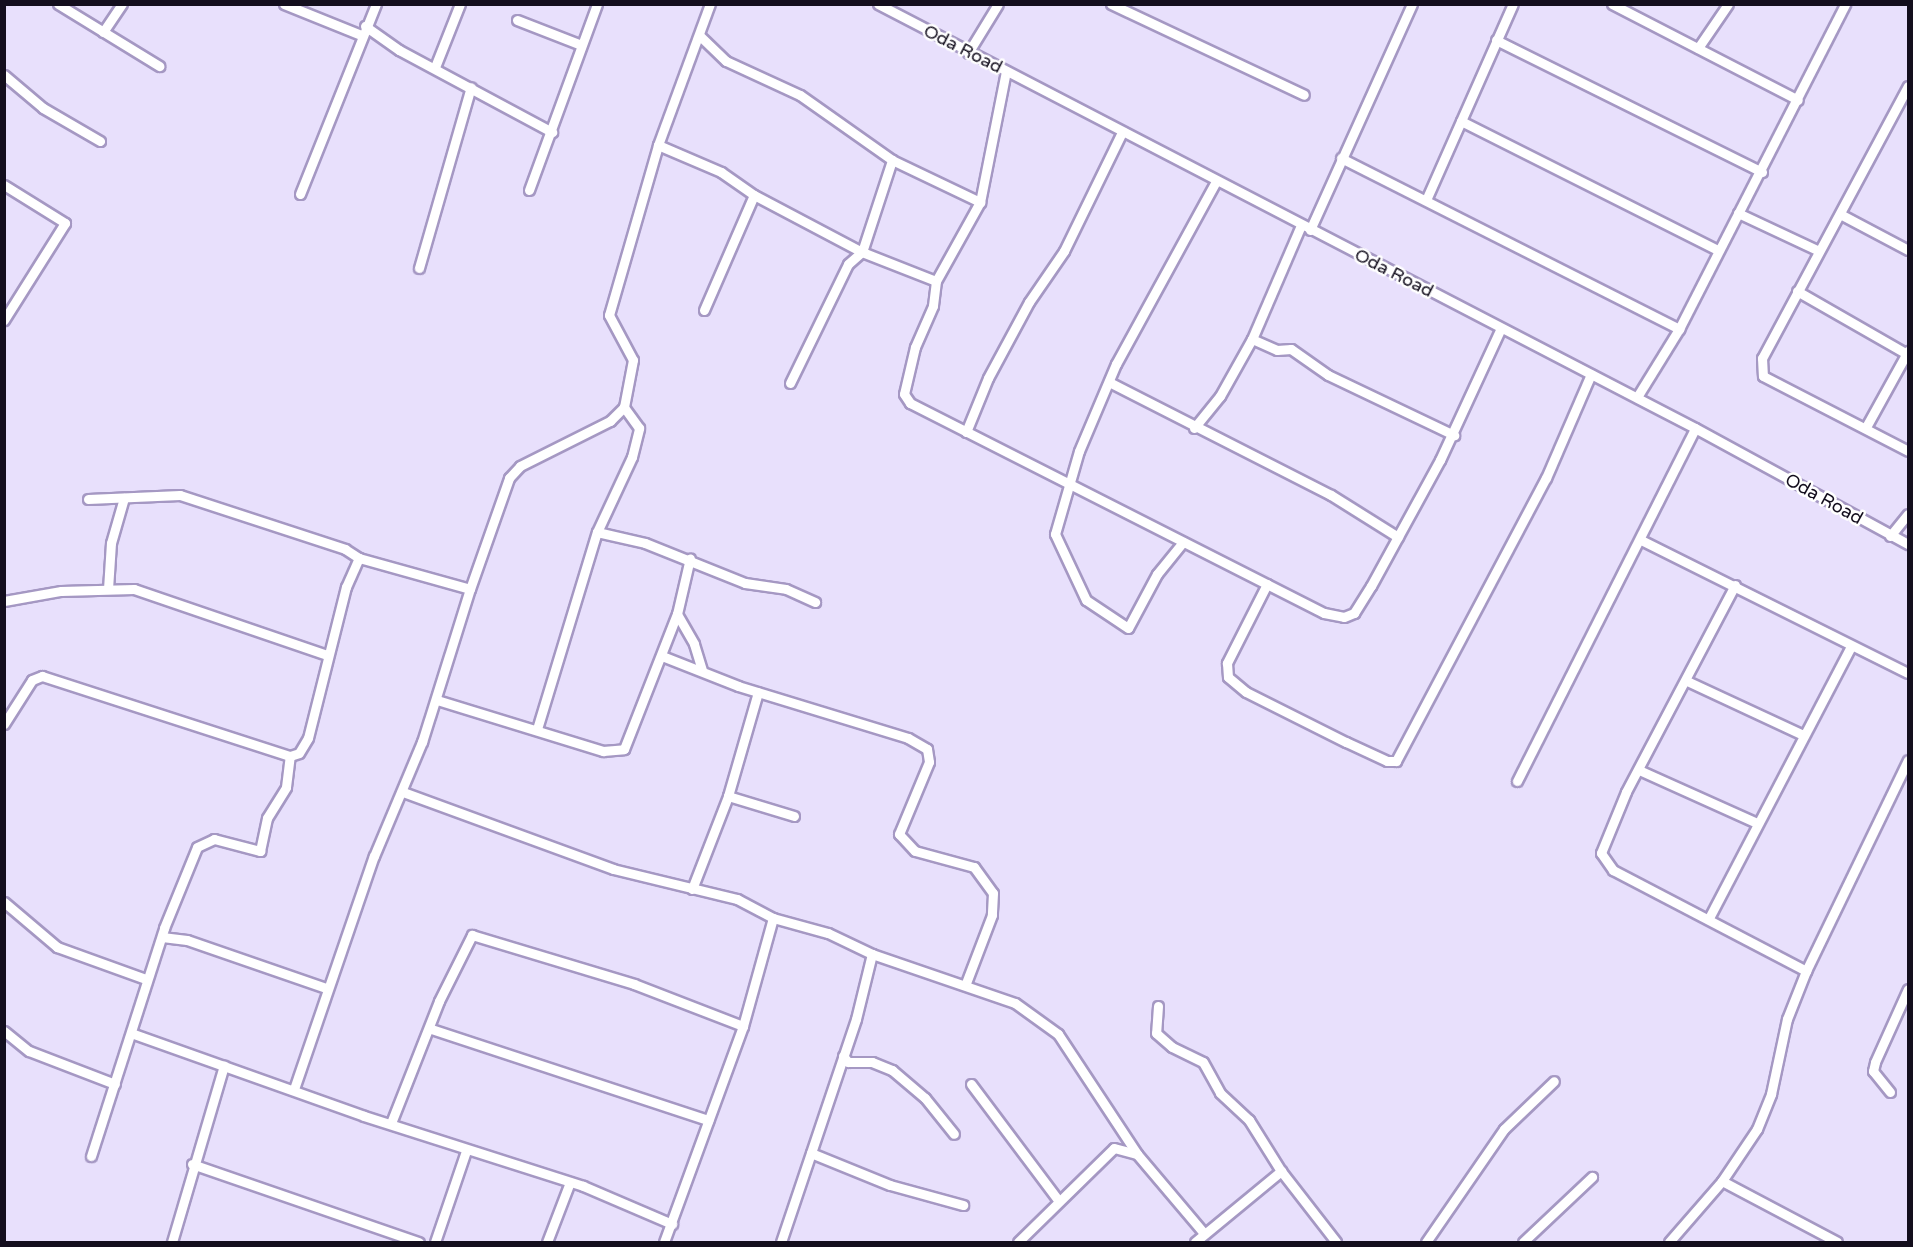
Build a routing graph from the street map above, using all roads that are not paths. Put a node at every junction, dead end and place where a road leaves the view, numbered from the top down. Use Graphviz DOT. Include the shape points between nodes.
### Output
graph roads {
  1 [pos="58,4"];
  2 [pos="122,4"];
  3 [pos="284,4"];
  4 [pos="376,4"];
  5 [pos="460,4"];
  6 [pos="597,4"];
  7 [pos="710,4"];
  8 [pos="878,4"];
  9 [pos="998,4"];
  10 [pos="1111,4"];
  11 [pos="1412,4"];
  12 [pos="1513,4"];
  13 [pos="1612,4"];
  14 [pos="1728,4"];
  15 [pos="1845,4"];
  16 [pos="517,20"];
  17 [pos="363,31"];
  18 [pos="103,32"];
  19 [pos="700,36"];
  20 [pos="1496,40"];
  21 [pos="581,45"];
  22 [pos="1698,48"];
  23 [pos="968,52"];
  24 [pos="159,66"];
  25 [pos="435,67"];
  26 [pos="1006,71"];
  27 [pos="4,75"];
  28 [pos="1908,86"];
  29 [pos="471,87"];
  30 [pos="1304,95"];
  31 [pos="1798,100"];
  32 [pos="1461,121"];
  33 [pos="552,132"];
  34 [pos="1121,134"];
  35 [pos="100,141"];
  36 [pos="658,145"];
  37 [pos="1341,158"];
  38 [pos="892,160"];
  39 [pos="1762,172"];
  40 [pos="1215,181"];
  41 [pos="4,185"];
  42 [pos="529,190"];
  43 [pos="300,194"];
  44 [pos="754,195"];
  45 [pos="1426,200"];
  46 [pos="980,202"];
  47 [pos="1738,213"];
  48 [pos="1840,214"];
  49 [pos="1305,227"];
  50 [pos="1716,249"];
  51 [pos="1908,250"];
  52 [pos="1819,251"];
  53 [pos="862,252"];
  54 [pos="419,268"];
  55 [pos="936,281"];
  56 [pos="1797,291"];
  57 [pos="704,310"];
  58 [pos="4,320"];
  59 [pos="1501,328"];
  60 [pos="1679,329"];
  61 [pos="1252,339"];
  62 [pos="1908,352"];
  63 [pos="1591,374"];
  64 [pos="1109,382"];
  65 [pos="790,383"];
  66 [pos="1636,397"];
  67 [pos="624,406"];
  68 [pos="1866,427"];
  69 [pos="1194,428"];
  70 [pos="1695,428"];
  71 [pos="966,432"];
  72 [pos="1454,435"];
  73 [pos="1908,452"];
  74 [pos="1071,486"];
  75 [pos="124,498"];
  76 [pos="88,499"];
  77 [pos="1908,514"];
  78 [pos="597,532"];
  79 [pos="1890,536"];
  80 [pos="1398,537"];
  81 [pos="1641,540"];
  82 [pos="1183,542"];
  83 [pos="1908,544"];
  84 [pos="359,558"];
  85 [pos="690,558"];
  86 [pos="1267,584"];
  87 [pos="1735,585"];
  88 [pos="108,589"];
  89 [pos="470,590"];
  90 [pos="4,601"];
  91 [pos="815,602"];
  92 [pos="677,614"];
  93 [pos="1851,646"];
  94 [pos="327,655"];
  95 [pos="662,656"];
  96 [pos="702,671"];
  97 [pos="1908,673"];
  98 [pos="1687,681"];
  99 [pos="758,692"];
  100 [pos="436,700"];
  101 [pos="4,724"];
  102 [pos="537,729"];
  103 [pos="1802,734"];
  104 [pos="290,756"];
  105 [pos="1908,760"];
  106 [pos="1639,770"];
  107 [pos="1517,781"];
  108 [pos="403,792"];
  109 [pos="728,796"];
  110 [pos="794,816"];
  111 [pos="1758,823"];
  112 [pos="692,889"];
  113 [pos="4,903"];
  114 [pos="773,918"];
  115 [pos="1709,918"];
  116 [pos="162,937"];
  117 [pos="872,954"];
  118 [pos="1806,971"];
  119 [pos="146,979"];
  120 [pos="966,983"];
  121 [pos="326,988"];
  122 [pos="1908,989"];
  123 [pos="1158,1006"];
  124 [pos="743,1026"];
  125 [pos="431,1029"];
  126 [pos="4,1031"];
  127 [pos="131,1033"];
  128 [pos="843,1056"];
  129 [pos="224,1065"];
  130 [pos="1554,1081"];
  131 [pos="115,1083"];
  132 [pos="971,1084"];
  133 [pos="294,1089"];
  134 [pos="1890,1092"];
  135 [pos="708,1120"];
  136 [pos="391,1123"];
  137 [pos="954,1134"];
  138 [pos="466,1150"];
  139 [pos="811,1153"];
  140 [pos="1137,1154"];
  141 [pos="91,1156"];
  142 [pos="192,1164"];
  143 [pos="1281,1171"];
  144 [pos="1592,1177"];
  145 [pos="1722,1180"];
  146 [pos="570,1182"];
  147 [pos="1058,1200"];
  148 [pos="963,1205"];
  149 [pos="672,1224"];
  150 [pos="1203,1232"];
  151 [pos="435,1240"];
  152 [pos="172,1242"];
  153 [pos="419,1242"];
  154 [pos="426,1242"];
  155 [pos="547,1242"];
  156 [pos="664,1242"];
  157 [pos="781,1242"];
  158 [pos="1018,1242"];
  159 [pos="1195,1242"];
  160 [pos="1336,1242"];
  161 [pos="1426,1242"];
  162 [pos="1523,1242"];
  163 [pos="1669,1242"];
  164 [pos="1837,1242"];
  1 -- 18 [label="street"];
  2 -- 18 [label="street"];
  3 -- 17 [label="street"];
  4 -- 17 [label="street"];
  5 -- 25 [label="street"];
  6 -- 21 [label="street"];
  7 -- 19 [label="street"];
  8 -- 23 [label="street, Oda Road"];
  9 -- 23 [label="street"];
  10 -- 30 [label="street"];
  11 -- 37 [label="street"];
  12 -- 20 [label="street"];
  13 -- 22 [label="street"];
  14 -- 22 [label="street"];
  15 -- 31 [label="street"];
  16 -- 21 [label="street"];
  17 -- 25 [label="street"];
  17 -- 43 [label="street"];
  18 -- 24 [label="street"];
  19 -- 36 [label="street"];
  19 -- 38 [label="street" via="726,61 800,95"];
  20 -- 32 [label="street"];
  20 -- 39 [label="street"];
  21 -- 33 [label="street"];
  22 -- 31 [label="street"];
  23 -- 26 [label="street, Oda Road"];
  25 -- 29 [label="street"];
  26 -- 34 [label="street, Oda Road"];
  26 -- 46 [label="street"];
  27 -- 35 [label="street" via="43,108"];
  28 -- 48 [label="street"];
  29 -- 33 [label="street"];
  29 -- 54 [label="street"];
  31 -- 39 [label="street"];
  32 -- 45 [label="street"];
  32 -- 50 [label="street"];
  33 -- 42 [label="street"];
  34 -- 40 [label="street, Oda Road"];
  34 -- 71 [label="street" via="1064,251 1029,302 988,378"];
  36 -- 44 [label="street" via="721,172"];
  36 -- 67 [label="street" via="609,315 633,360"];
  37 -- 45 [label="street"];
  37 -- 49 [label="street"];
  38 -- 46 [label="street"];
  38 -- 53 [label="street"];
  39 -- 47 [label="street"];
  40 -- 49 [label="street, Oda Road"];
  40 -- 64 [label="street"];
  41 -- 58 [label="street" via="65,223"];
  44 -- 53 [label="street"];
  44 -- 57 [label="street"];
  45 -- 60 [label="street"];
  46 -- 55 [label="street"];
  47 -- 50 [label="street"];
  47 -- 52 [label="street"];
  48 -- 51 [label="street"];
  48 -- 52 [label="street"];
  49 -- 59 [label="street, Oda Road"];
  49 -- 61 [label="street"];
  50 -- 60 [label="street"];
  52 -- 56 [label="street"];
  53 -- 55 [label="street"];
  53 -- 65 [label="street" via="849,264"];
  55 -- 71 [label="street" via="933,306 915,347 904,394 910,403"];
  56 -- 62 [label="street"];
  56 -- 68 [label="street" via="1762,358 1763,376"];
  59 -- 63 [label="street, Oda Road"];
  59 -- 72 [label="street"];
  60 -- 66 [label="street"];
  61 -- 69 [label="street" via="1220,396"];
  61 -- 72 [label="street" via="1277,350 1291,349 1328,375"];
  62 -- 68 [label="street"];
  63 -- 66 [label="street, Oda Road"];
  63 -- 86 [label="street" via="1546,478 1396,761 1387,761 1246,692 1228,677 1227,663"];
  64 -- 69 [label="street"];
  64 -- 74 [label="street" via="1079,451"];
  66 -- 70 [label="street, Oda Road"];
  67 -- 78 [label="street" via="639,428 632,457"];
  67 -- 89 [label="street" via="610,421 520,466 509,478"];
  68 -- 73 [label="street"];
  69 -- 80 [label="street" via="1331,495"];
  70 -- 79 [label="street, Oda Road"];
  70 -- 81 [label="street"];
  71 -- 74 [label="street"];
  72 -- 80 [label="street"];
  74 -- 82 [label="street"];
  74 -- 82 [label="street" via="1056,530 1057,542 1086,600 1118,623 1132,625 1152,582"];
  75 -- 76 [label="street"];
  75 -- 84 [label="street" via="180,495 345,549"];
  75 -- 88 [label="street" via="111,543"];
  77 -- 79 [label="street"];
  78 -- 85 [label="street"];
  78 -- 102 [label="street"];
  79 -- 83 [label="street, Oda Road"];
  80 -- 86 [label="street" via="1350,615 1324,613"];
  81 -- 87 [label="street"];
  81 -- 107 [label="street"];
  82 -- 86 [label="street"];
  84 -- 89 [label="street"];
  84 -- 94 [label="street" via="350,573"];
  85 -- 91 [label="street" via="745,583 786,589"];
  85 -- 92 [label="street"];
  87 -- 93 [label="street"];
  87 -- 98 [label="street"];
  88 -- 90 [label="street" via="61,591"];
  88 -- 94 [label="street" via="156,593 199,613"];
  89 -- 100 [label="street"];
  92 -- 95 [label="street"];
  92 -- 96 [label="street" via="694,644"];
  93 -- 97 [label="street"];
  93 -- 103 [label="street"];
  94 -- 104 [label="street" via="308,738 299,753"];
  95 -- 96 [label="street"];
  95 -- 102 [label="street" via="624,750 603,750"];
  96 -- 99 [label="street"];
  98 -- 103 [label="street"];
  98 -- 106 [label="street"];
  99 -- 109 [label="street"];
  99 -- 120 [label="street" via="908,738 927,749 929,762 899,834 915,851 974,867 993,893 993,915"];
  100 -- 102 [label="street"];
  100 -- 108 [label="street"];
  101 -- 104 [label="street" via="32,680 42,676"];
  103 -- 111 [label="street"];
  104 -- 116 [label="street" via="286,787 267,818 260,850 224,840 202,842"];
  105 -- 118 [label="street"];
  106 -- 111 [label="street"];
  106 -- 115 [label="street" via="1601,853 1605,865"];
  108 -- 112 [label="street" via="613,869"];
  108 -- 121 [label="street"];
  109 -- 110 [label="street"];
  109 -- 112 [label="street"];
  111 -- 115 [label="street"];
  112 -- 114 [label="street" via="737,899"];
  113 -- 119 [label="street" via="57,947"];
  114 -- 117 [label="street" via="828,933"];
  114 -- 124 [label="street"];
  115 -- 118 [label="street"];
  116 -- 119 [label="street"];
  116 -- 121 [label="street" via="187,940"];
  117 -- 120 [label="street"];
  117 -- 128 [label="street"];
  118 -- 145 [label="street" via="1787,1019 1771,1095 1757,1129"];
  119 -- 127 [label="street"];
  120 -- 140 [label="street" via="1015,1003 1058,1034"];
  121 -- 133 [label="street"];
  122 -- 134 [label="street" via="1873,1071"];
  123 -- 143 [label="street" via="1156,1033 1172,1047 1203,1062 1220,1093 1249,1120"];
  124 -- 125 [label="street" via="634,984 472,935 439,1001"];
  124 -- 135 [label="street"];
  125 -- 135 [label="street"];
  125 -- 136 [label="street"];
  126 -- 131 [label="street" via="29,1051"];
  127 -- 129 [label="street"];
  127 -- 131 [label="street"];
  128 -- 137 [label="street" via="848,1062 872,1062 892,1070 925,1098"];
  128 -- 139 [label="street"];
  129 -- 133 [label="street"];
  129 -- 142 [label="street"];
  130 -- 161 [label="street" via="1504,1129"];
  131 -- 141 [label="street"];
  132 -- 147 [label="street"];
  133 -- 136 [label="street"];
  135 -- 149 [label="street"];
  136 -- 138 [label="street"];
  138 -- 146 [label="street"];
  138 -- 151 [label="street"];
  139 -- 148 [label="street" via="890,1185"];
  139 -- 157 [label="street"];
  140 -- 147 [label="street" via="1119,1146"];
  140 -- 150 [label="street"];
  142 -- 152 [label="street"];
  142 -- 153 [label="street"];
  143 -- 150 [label="street" via="1250,1200"];
  143 -- 160 [label="street"];
  144 -- 162 [label="street"];
  145 -- 163 [label="street"];
  145 -- 164 [label="street"];
  146 -- 149 [label="street"];
  146 -- 155 [label="street"];
  147 -- 158 [label="street"];
  149 -- 156 [label="street"];
  150 -- 159 [label="street"];
  151 -- 154 [label="street"];
}
